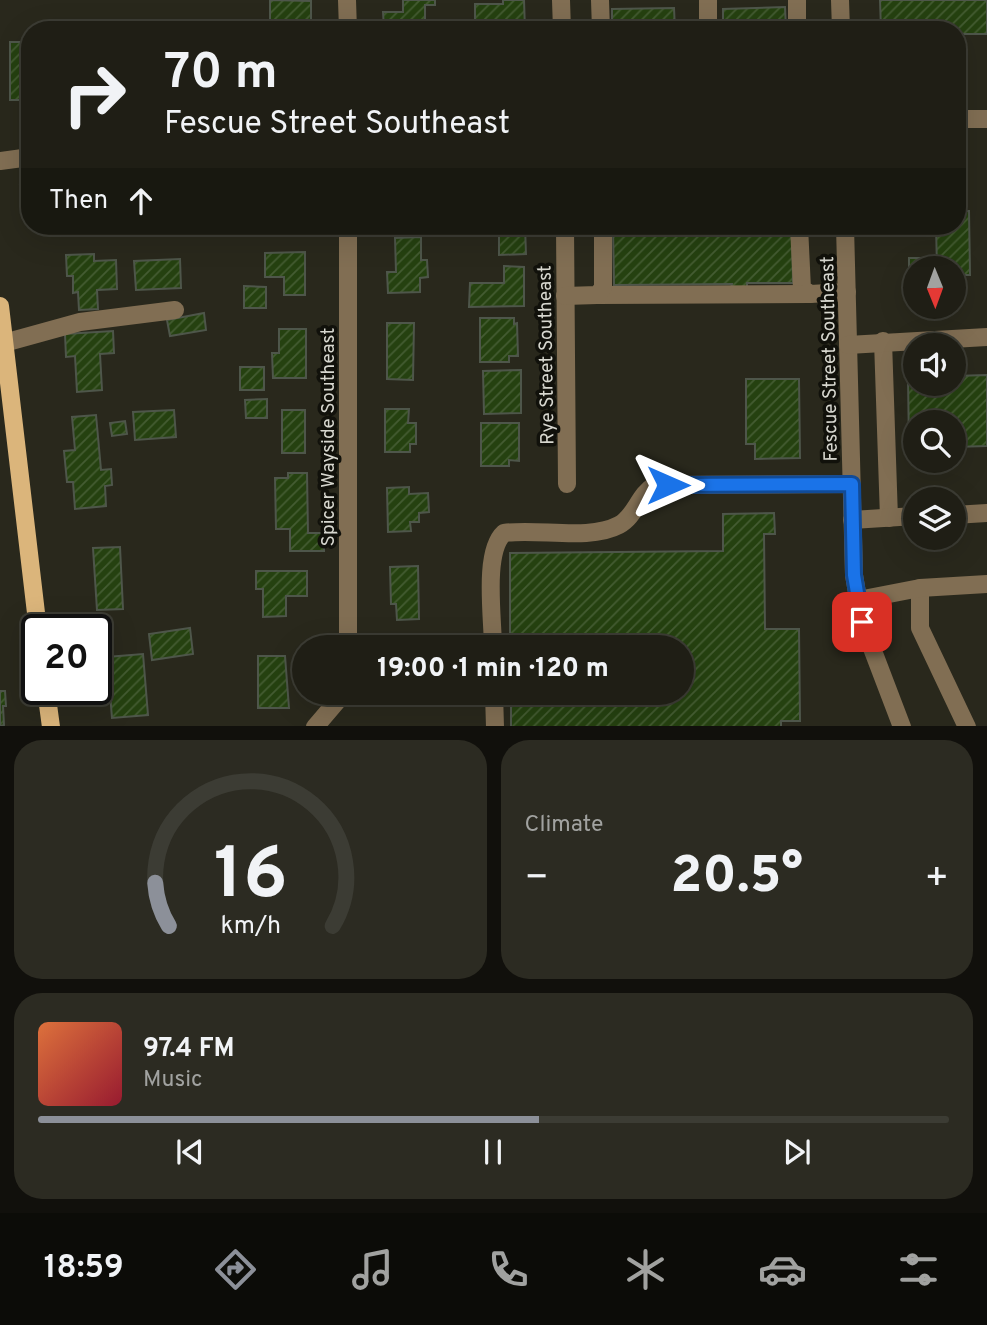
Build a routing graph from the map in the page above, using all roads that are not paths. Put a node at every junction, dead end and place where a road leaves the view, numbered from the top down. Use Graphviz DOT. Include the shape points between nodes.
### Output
graph roads {
  1 [pos="347,0"];
  2 [pos="561,0"];
  3 [pos="600,0"];
  4 [pos="708,0"];
  5 [pos="797,0"];
  6 [pos="841,0"];
  7 [pos="348,21"];
  8 [pos="562,21"];
  9 [pos="601,21"];
  10 [pos="708,21"];
  11 [pos="797,21"];
  12 [pos="841,21"];
  13 [pos="966,119"];
  14 [pos="987,119"];
  15 [pos="21,158"];
  16 [pos="0,160"];
  17 [pos="348,235"];
  18 [pos="565,235"];
  19 [pos="603,235"];
  20 [pos="799,235"];
  21 [pos="845,235"];
  22 [pos="847,292"];
  23 [pos="810,294"];
  24 [pos="597,295"];
  25 [pos="565,296"];
  26 [pos="0,306"];
  27 [pos="175,310"];
  28 [pos="987,337"];
  29 [pos="883,341"];
  30 [pos="4,343"];
  31 [pos="848,345"];
  32 [pos="567,484"];
  33 [pos="852,484"];
  34 [pos="987,513"];
  35 [pos="966,514"];
  36 [pos="903,517"];
  37 [pos="889,518"];
  38 [pos="852,520"];
  39 [pos="987,584"];
  40 [pos="920,588"];
  41 [pos="858,600"];
  42 [pos="36,614"];
  43 [pos="348,635"];
  44 [pos="493,635"];
  45 [pos="48,705"];
  46 [pos="334,705"];
  47 [pos="494,705"];
  48 [pos="51,726"];
  49 [pos="316,726"];
  50 [pos="495,726"];
  51 [pos="902,726"];
  52 [pos="967,726"];
  1 -- 7 [label="street"];
  2 -- 8 [label="street"];
  3 -- 9 [label="street"];
  4 -- 10 [label="street"];
  5 -- 11 [label="street"];
  6 -- 12 [label="street"];
  13 -- 14 [label="street"];
  15 -- 16 [label="street"];
  17 -- 43 [label="street, Spicer Wayside Southeast"];
  18 -- 25 [label="street, Rye Street Southeast"];
  19 -- 24 [label="street" via="603,288"];
  20 -- 23 [label="street" via="799,277 802,289"];
  21 -- 22 [label="street, Fescue Street Southeast"];
  22 -- 23 [label="street"];
  22 -- 31 [label="street, Fescue Street Southeast"];
  23 -- 24 [label="street"];
  24 -- 25 [label="street"];
  25 -- 32 [label="street, Rye Street Southeast"];
  26 -- 30 [label="main road"];
  27 -- 30 [label="street" via="80,322"];
  28 -- 29 [label="street"];
  29 -- 31 [label="street"];
  29 -- 37 [label="street"];
  30 -- 42 [label="main road"];
  31 -- 33 [label="street, Fescue Street Southeast"];
  33 -- 38 [label="street, Fescue Street Southeast"];
  33 -- 44 [label="street" via="655,485 646,490 631,515 610,528 504,533 497,540 492,560"];
  34 -- 35 [label="street"];
  36 -- 37 [label="street"];
  37 -- 38 [label="street"];
  38 -- 41 [label="street, Fescue Street Southeast"];
  39 -- 40 [label="street"];
  40 -- 41 [label="street"];
  40 -- 52 [label="street" via="919,628"];
  41 -- 51 [label="street, Fescue Street Southeast"];
  45 -- 48 [label="main road"];
  46 -- 49 [label="street"];
  47 -- 50 [label="street"];
}
